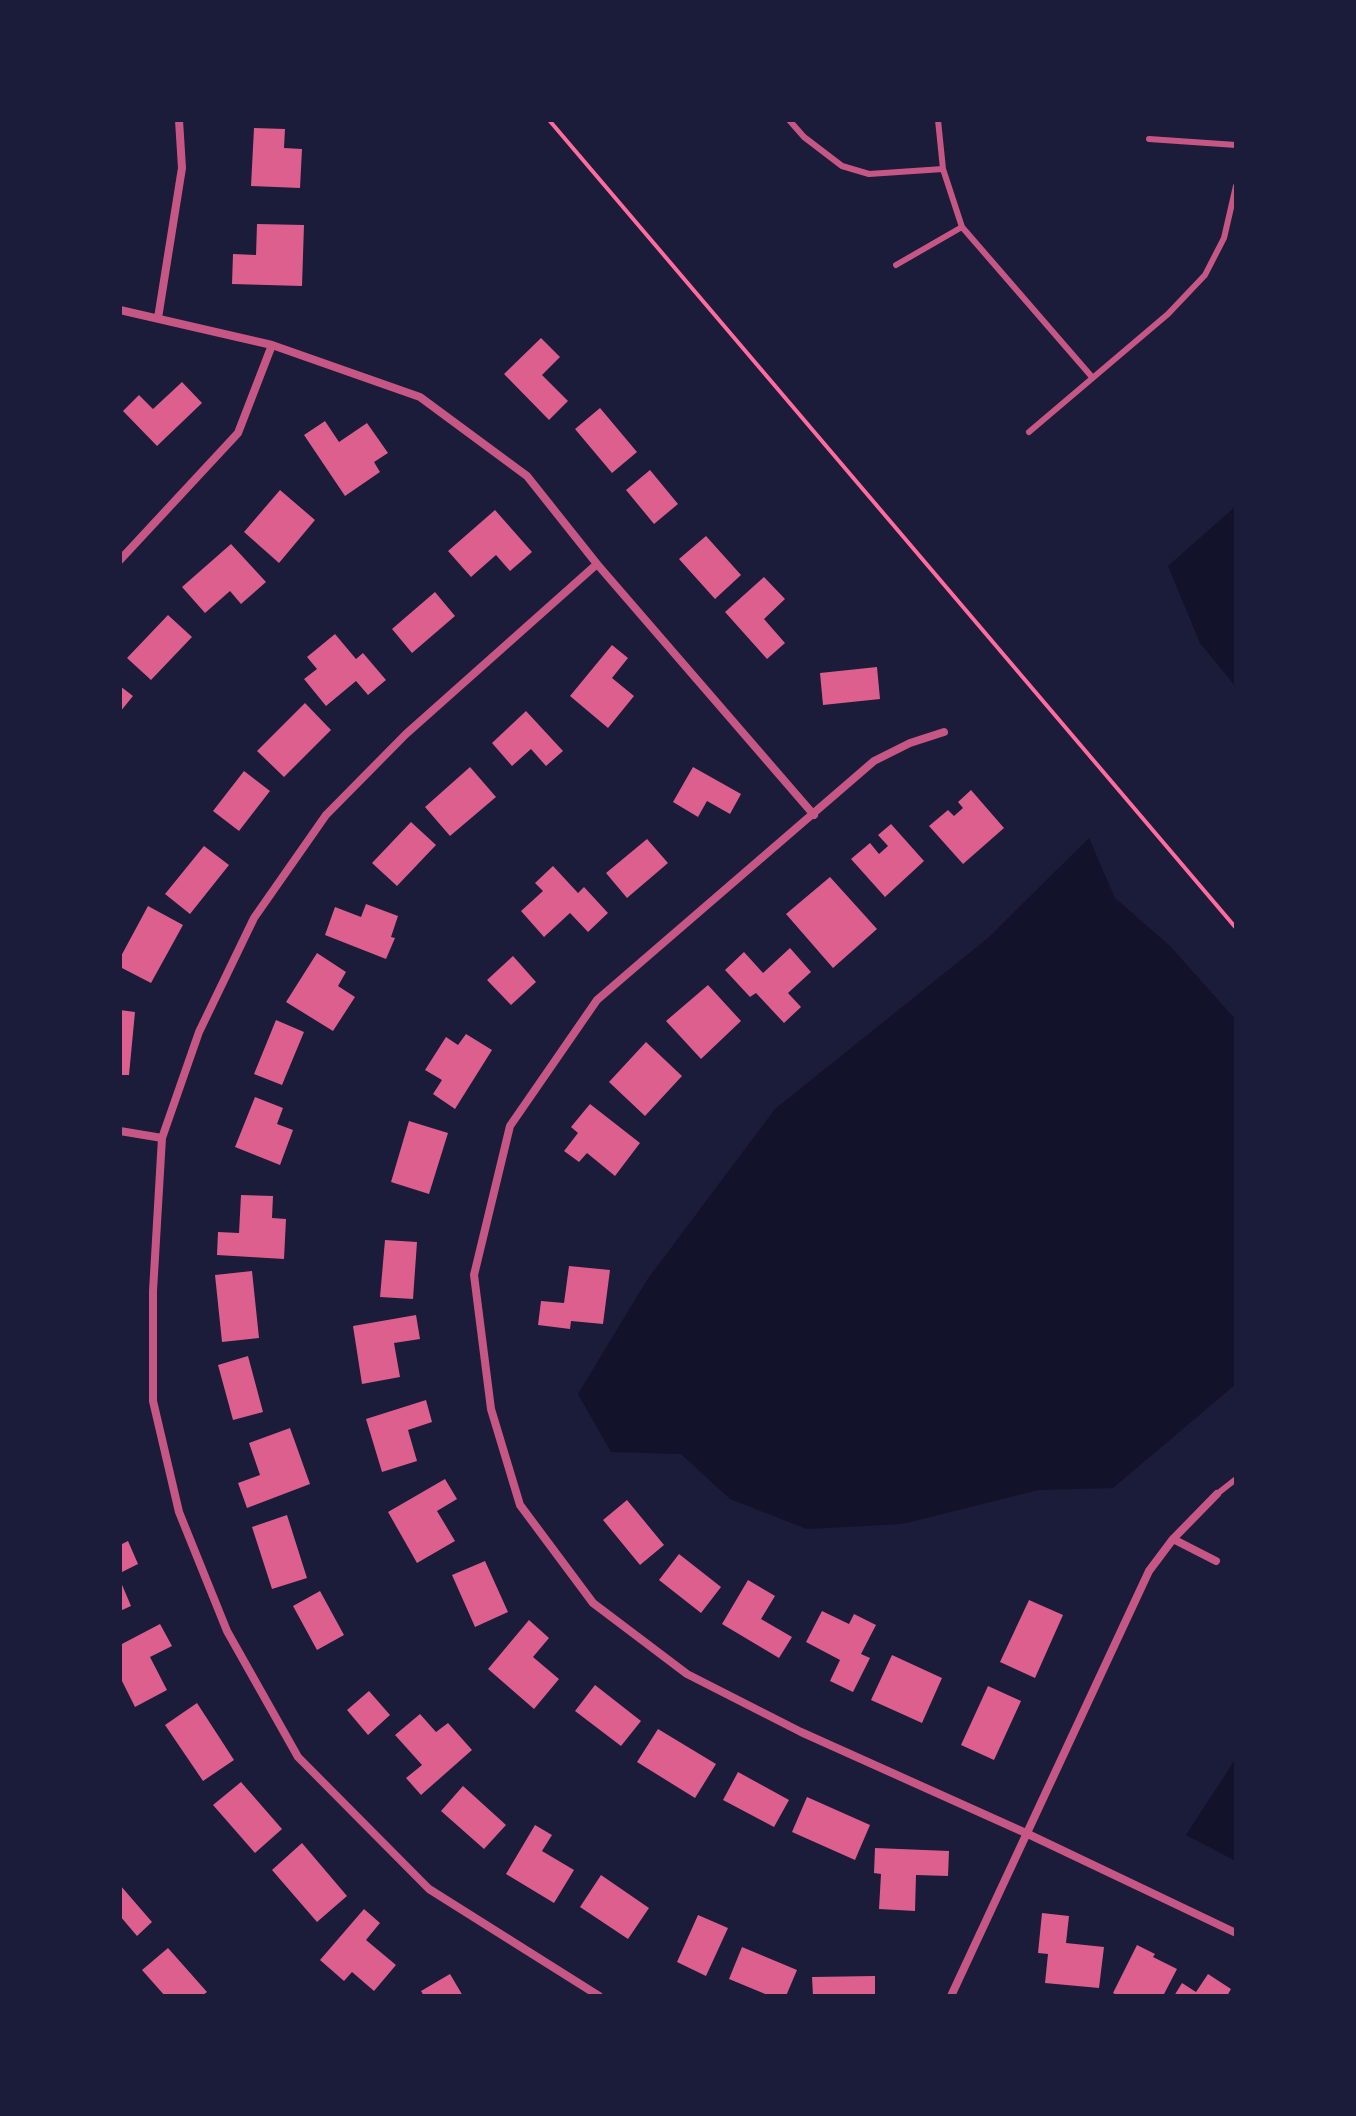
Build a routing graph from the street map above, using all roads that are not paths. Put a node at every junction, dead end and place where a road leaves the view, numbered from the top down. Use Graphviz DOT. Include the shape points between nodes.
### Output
graph roads {
  1 [pos="179,120"];
  2 [pos="789,120"];
  3 [pos="938,120"];
  4 [pos="1149,139"];
  5 [pos="1236,145"];
  6 [pos="943,169"];
  7 [pos="1236,186"];
  8 [pos="962,227"];
  9 [pos="896,265"];
  10 [pos="120,310"];
  11 [pos="158,318"];
  12 [pos="272,345"];
  13 [pos="1092,377"];
  14 [pos="1029,432"];
  15 [pos="120,560"];
  16 [pos="597,564"];
  17 [pos="944,732"];
  18 [pos="814,815"];
  19 [pos="120,1131"];
  20 [pos="162,1138"];
  21 [pos="1236,1479"];
  22 [pos="1217,1494"];
  23 [pos="1173,1539"];
  24 [pos="1216,1561"];
  25 [pos="1028,1834"];
  26 [pos="1236,1933"];
  27 [pos="585,1993"];
  28 [pos="599,1996"];
  29 [pos="951,1996"];
  1 -- 11 [label="street" via="182,168"];
  2 -- 6 [label="lane" via="842,166 869,174"];
  3 -- 6 [label="lane"];
  4 -- 5 [label="lane"];
  6 -- 8 [label="lane"];
  7 -- 13 [label="lane" via="1224,238 1205,275 1168,314"];
  8 -- 9 [label="lane"];
  8 -- 13 [label="lane"];
  10 -- 11 [label="street"];
  11 -- 12 [label="street"];
  12 -- 15 [label="street" via="238,433"];
  12 -- 16 [label="street" via="420,397 527,476"];
  13 -- 14 [label="lane"];
  16 -- 18 [label="street"];
  16 -- 20 [label="street" via="406,734 326,815 254,918 199,1032"];
  17 -- 18 [label="street" via="874,761"];
  18 -- 25 [label="street" via="597,1000 510,1126 474,1275 491,1409 520,1505 593,1603 687,1674 801,1732"];
  19 -- 20 [label="street"];
  20 -- 27 [label="street" via="153,1401 179,1512 227,1631 298,1757 429,1889"];
  21 -- 22 [label="lane"];
  22 -- 23 [label="street"];
  23 -- 24 [label="street"];
  23 -- 25 [label="street" via="1149,1571"];
  25 -- 26 [label="street"];
  25 -- 29 [label="street"];
  27 -- 28 [label="street"];
}
